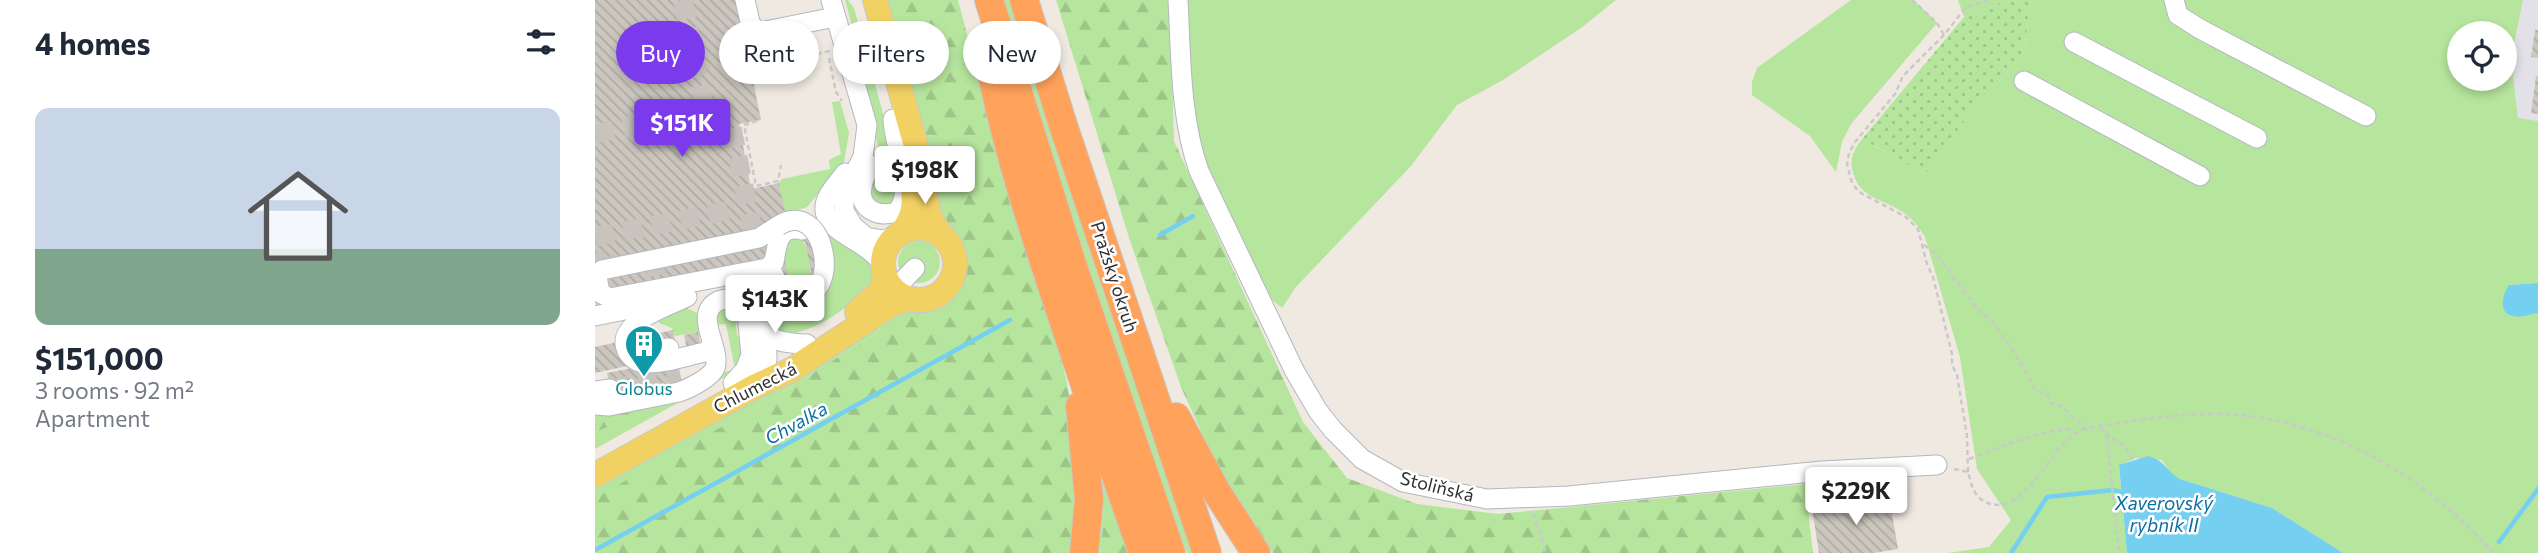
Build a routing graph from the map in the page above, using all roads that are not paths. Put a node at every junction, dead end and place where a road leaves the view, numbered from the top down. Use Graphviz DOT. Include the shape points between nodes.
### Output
graph roads {
  1 [pos="745,0"];
  2 [pos="860,0"];
  3 [pos="875,0"];
  4 [pos="978,0"];
  5 [pos="989,0"];
  6 [pos="1024,0"];
  7 [pos="1178,0"];
  8 [pos="2174,0"];
  9 [pos="833,8"];
  10 [pos="2074,42"];
  11 [pos="2024,81"];
  12 [pos="849,97"];
  13 [pos="2366,116"];
  14 [pos="893,119"];
  15 [pos="867,125"];
  16 [pos="2257,138"];
  17 [pos="2200,176"];
  18 [pos="823,212"];
  19 [pos="779,230"];
  20 [pos="899,235"];
  21 [pos="942,237"];
  22 [pos="915,268"];
  23 [pos="777,272"];
  24 [pos="894,283"];
  25 [pos="750,301"];
  26 [pos="672,302"];
  27 [pos="595,316"];
  28 [pos="1130,324"];
  29 [pos="712,342"];
  30 [pos="807,344"];
  31 [pos="1073,348"];
  32 [pos="680,371"];
  33 [pos="751,379"];
  34 [pos="595,405"];
  35 [pos="595,459"];
  36 [pos="1937,465"];
  37 [pos="595,475"];
  38 [pos="1216,491"];
  39 [pos="1084,553"];
  40 [pos="1143,553"];
  41 [pos="1171,553"];
  42 [pos="1207,553"];
  43 [pos="1242,553"];
  44 [pos="1257,553"];
  1 -- 9 [label="lane" via="756,33"];
  2 -- 14 [label="main road"];
  3 -- 21 [label="main road" via="918,153 929,216"];
  4 -- 31 [label="highway" via="1015,167"];
  5 -- 41 [label="highway, Pražský okruh" via="1072,264"];
  6 -- 28 [label="highway, Pražský okruh"];
  7 -- 36 [label="lane, Stoliňská" via="1185,112 1199,171 1294,370 1318,411 1362,458 1403,482 1487,499"];
  8 -- 13 [label="lane" via="2178,15 2200,29"];
  9 -- 12 [label="lane" via="836,50"];
  10 -- 16 [label="lane"];
  11 -- 17 [label="lane"];
  12 -- 15 [label="lane"];
  12 -- 18 [label="lane" via="858,126 853,158"];
  14 -- 15 [label="lane" via="904,196 899,209 891,214 873,212 863,201 862,184 871,158"];
  14 -- 20 [label="main road" via="906,152 914,196 912,217"];
  15 -- 18 [label="lane" via="863,158 844,193"];
  18 -- 20 [label="lane" via="866,237 883,240"];
  18 -- 24 [label="lane" via="870,249"];
  19 -- 19 [label="lane" via="602,270 597,276 600,292 610,298 767,268 774,262"];
  19 -- 23 [label="lane, bridge" via="792,220 812,228 819,239 825,271 818,288 801,297 784,292"];
  20 -- 21 [label="main road" via="923,229"];
  20 -- 24 [label="main road" via="887,249"];
  21 -- 24 [label="main road" via="955,267 945,288 936,295"];
  22 -- 24 [label="lane"];
  24 -- 30 [label="main road, Chlumecká"];
  24 -- 33 [label="main road, Chlumecká" via="892,304 793,369"];
  25 -- 26 [label="lane" via="729,289"];
  25 -- 29 [label="lane" via="719,301 710,308"];
  25 -- 30 [label="lane" via="766,332 777,342"];
  25 -- 33 [label="lane" via="761,356"];
  25 -- 33 [label="lane" via="751,359 745,370"];
  26 -- 27 [label="lane"];
  26 -- 29 [label="lane" via="694,306 703,314"];
  26 -- 29 [label="lane" via="641,320 636,330 638,341 650,351 703,341 709,335"];
  28 -- 38 [label="highway"];
  28 -- 42 [label="highway, Pražský okruh"];
  29 -- 32 [label="lane" via="707,361"];
  29 -- 34 [label="lane" via="712,372 684,391"];
  30 -- 33 [label="main road, Chlumecká"];
  31 -- 39 [label="highway" via="1089,499"];
  31 -- 40 [label="highway"];
  33 -- 35 [label="main road, Chlumecká"];
  33 -- 37 [label="main road, Chlumecká"];
  38 -- 43 [label="lane"];
  38 -- 44 [label="highway"];
}
